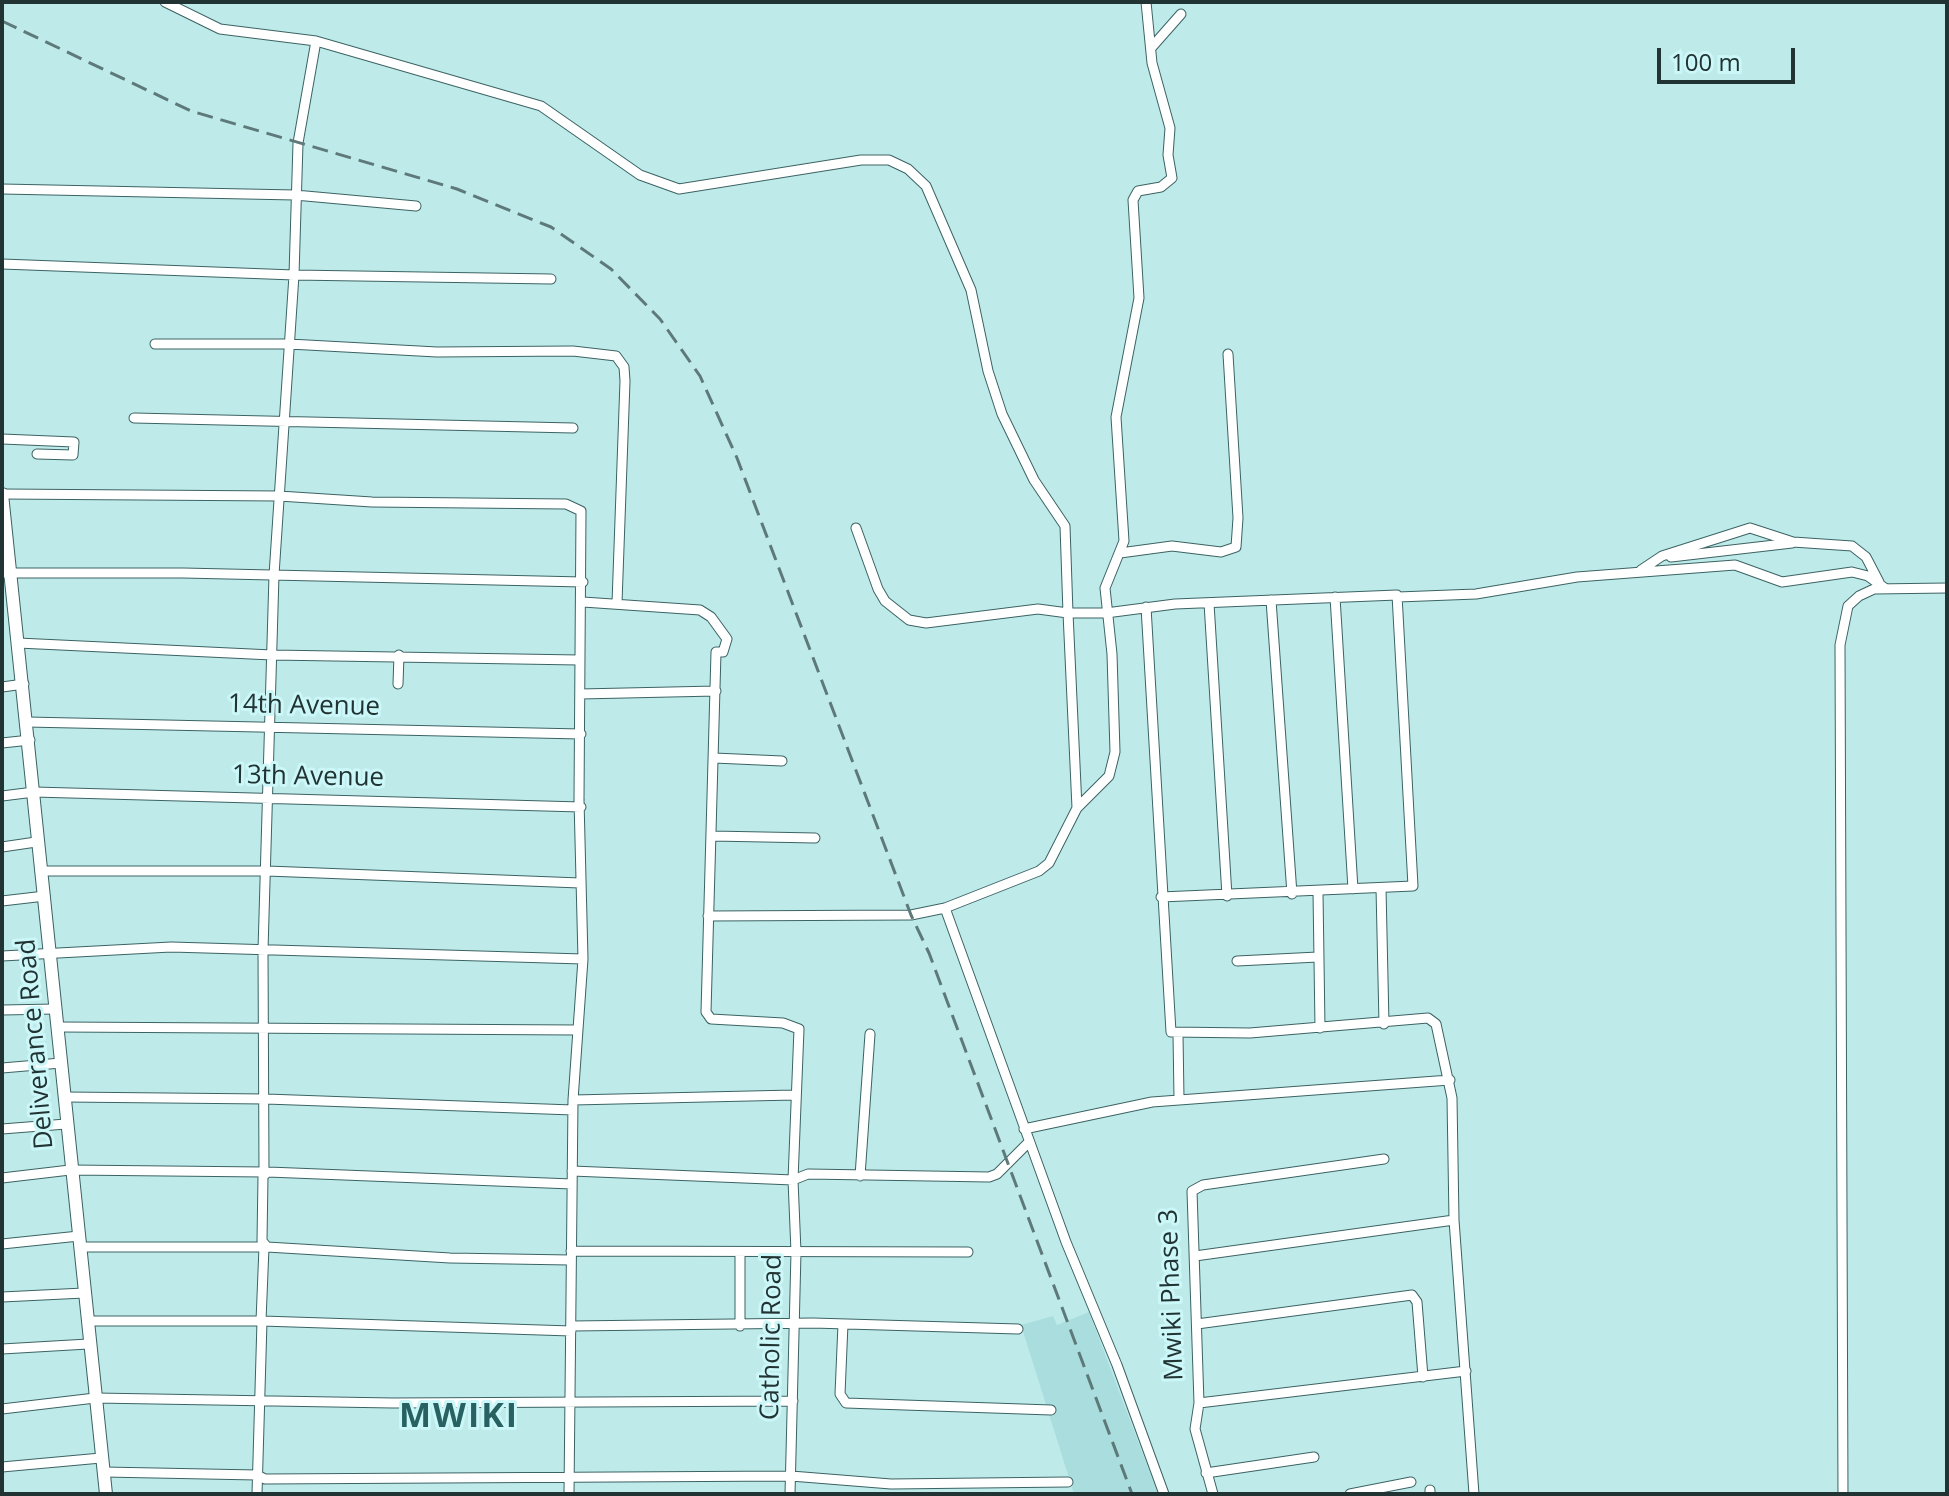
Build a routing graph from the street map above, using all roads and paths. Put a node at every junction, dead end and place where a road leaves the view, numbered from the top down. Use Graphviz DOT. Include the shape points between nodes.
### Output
graph roads {
  1 [pos="165,2"];
  2 [pos="1146,2"];
  3 [pos="1181,14"];
  4 [pos="316,41"];
  5 [pos="1151,48"];
  6 [pos="2,189"];
  7 [pos="295,195"];
  8 [pos="416,206"];
  9 [pos="2,264"];
  10 [pos="294,275"];
  11 [pos="551,279"];
  12 [pos="155,344"];
  13 [pos="289,344"];
  14 [pos="1228,354"];
  15 [pos="134,418"];
  16 [pos="283,420"];
  17 [pos="573,428"];
  18 [pos="2,439"];
  19 [pos="37,454"];
  20 [pos="2,494"];
  21 [pos="279,496"];
  22 [pos="3,519"];
  23 [pos="856,528"];
  24 [pos="1793,542"];
  25 [pos="1120,553"];
  26 [pos="1660,557"];
  27 [pos="7,572"];
  28 [pos="1638,572"];
  29 [pos="274,575"];
  30 [pos="583,582"];
  31 [pos="1883,586"];
  32 [pos="1947,588"];
  33 [pos="1335,597"];
  34 [pos="1398,597"];
  35 [pos="1271,600"];
  36 [pos="583,602"];
  37 [pos="617,603"];
  38 [pos="1209,603"];
  39 [pos="1146,607"];
  40 [pos="1068,613"];
  41 [pos="1106,613"];
  42 [pos="17,625"];
  43 [pos="2,627"];
  44 [pos="18,643"];
  45 [pos="272,655"];
  46 [pos="399,655"];
  47 [pos="579,660"];
  48 [pos="24,684"];
  49 [pos="398,684"];
  50 [pos="2,687"];
  51 [pos="716,691"];
  52 [pos="580,694"];
  53 [pos="27,722"];
  54 [pos="272,727"];
  55 [pos="581,734"];
  56 [pos="30,740"];
  57 [pos="2,743"];
  58 [pos="714,758"];
  59 [pos="782,761"];
  60 [pos="34,792"];
  61 [pos="2,796"];
  62 [pos="268,798"];
  63 [pos="581,807"];
  64 [pos="1077,808"];
  65 [pos="712,836"];
  66 [pos="815,838"];
  67 [pos="36,842"];
  68 [pos="2,847"];
  69 [pos="40,871"];
  70 [pos="267,871"];
  71 [pos="580,883"];
  72 [pos="1381,888"];
  73 [pos="1353,889"];
  74 [pos="1318,892"];
  75 [pos="1292,894"];
  76 [pos="45,896"];
  77 [pos="1227,896"];
  78 [pos="1161,897"];
  79 [pos="2,901"];
  80 [pos="945,908"];
  81 [pos="708,916"];
  82 [pos="263,950"];
  83 [pos="51,952"];
  84 [pos="2,956"];
  85 [pos="1318,957"];
  86 [pos="583,959"];
  87 [pos="1237,961"];
  88 [pos="55,1009"];
  89 [pos="2,1010"];
  90 [pos="1384,1024"];
  91 [pos="59,1027"];
  92 [pos="266,1028"];
  93 [pos="1320,1028"];
  94 [pos="577,1030"];
  95 [pos="870,1034"];
  96 [pos="1178,1034"];
  97 [pos="61,1063"];
  98 [pos="2,1068"];
  99 [pos="1450,1080"];
  100 [pos="794,1095"];
  101 [pos="65,1097"];
  102 [pos="266,1099"];
  103 [pos="1179,1099"];
  104 [pos="573,1105"];
  105 [pos="66,1124"];
  106 [pos="2,1129"];
  107 [pos="1024,1129"];
  108 [pos="1029,1142"];
  109 [pos="1384,1159"];
  110 [pos="70,1170"];
  111 [pos="572,1171"];
  112 [pos="264,1172"];
  113 [pos="860,1176"];
  114 [pos="2,1178"];
  115 [pos="793,1180"];
  116 [pos="572,1184"];
  117 [pos="1454,1220"];
  118 [pos="80,1241"];
  119 [pos="2,1244"];
  120 [pos="263,1245"];
  121 [pos="740,1252"];
  122 [pos="796,1252"];
  123 [pos="968,1252"];
  124 [pos="571,1256"];
  125 [pos="1195,1256"];
  126 [pos="84,1293"];
  127 [pos="2,1297"];
  128 [pos="87,1321"];
  129 [pos="262,1321"];
  130 [pos="843,1324"];
  131 [pos="1197,1324"];
  132 [pos="794,1325"];
  133 [pos="740,1326"];
  134 [pos="571,1329"];
  135 [pos="1018,1329"];
  136 [pos="88,1344"];
  137 [pos="2,1349"];
  138 [pos="1466,1371"];
  139 [pos="1423,1377"];
  140 [pos="95,1398"];
  141 [pos="259,1400"];
  142 [pos="793,1401"];
  143 [pos="567,1402"];
  144 [pos="1199,1403"];
  145 [pos="2,1409"];
  146 [pos="1051,1410"];
  147 [pos="1314,1457"];
  148 [pos="101,1458"];
  149 [pos="2,1467"];
  150 [pos="104,1472"];
  151 [pos="1206,1473"];
  152 [pos="257,1475"];
  153 [pos="791,1476"];
  154 [pos="570,1480"];
  155 [pos="1068,1482"];
  156 [pos="1411,1482"];
  157 [pos="106,1494"];
  158 [pos="257,1494"];
  159 [pos="569,1494"];
  160 [pos="790,1494"];
  161 [pos="1164,1494"];
  162 [pos="1213,1494"];
  163 [pos="1350,1494"];
  164 [pos="1474,1494"];
  165 [pos="1843,1494"];
  1 -- 4 [label="street" via="220,29"];
  2 -- 5 [label="street"];
  3 -- 5 [label="street"];
  4 -- 7 [label="street" via="298,143"];
  4 -- 40 [label="street" via="541,106 640,175 679,189 861,160 889,160 908,169 926,186 971,290 1002,414 1034,480 1065,526"];
  5 -- 25 [label="street" via="1170,128 1172,178 1161,187 1138,191 1133,200 1139,298 1116,417 1124,541"];
  6 -- 7 [label="street"];
  7 -- 8 [label="street"];
  7 -- 10 [label="street"];
  9 -- 10 [label="street"];
  10 -- 11 [label="street"];
  10 -- 13 [label="street"];
  12 -- 13 [label="street"];
  13 -- 16 [label="street"];
  13 -- 37 [label="street" via="616,356 625,381"];
  14 -- 25 [label="street" via="1236,547 1221,552 1172,546"];
  15 -- 16 [label="street"];
  16 -- 17 [label="street"];
  16 -- 21 [label="street"];
  18 -- 19 [label="street" via="74,442 73,455"];
  20 -- 21 [label="street"];
  20 -- 22 [label="street, Deliverance Road"];
  21 -- 29 [label="street"];
  21 -- 30 [label="street" via="574,505 582,517"];
  22 -- 27 [label="street, Deliverance Road"];
  23 -- 40 [label="street" via="878,589 909,620 926,623 1038,609"];
  24 -- 26 [label="street"];
  24 -- 26 [label="street" via="1750,528"];
  24 -- 31 [label="street" via="1852,546 1866,557"];
  25 -- 41 [label="street" via="1105,588"];
  26 -- 28 [label="street"];
  27 -- 29 [label="street"];
  27 -- 42 [label="street, Deliverance Road"];
  28 -- 31 [label="street" via="1735,565 1782,582 1852,572"];
  28 -- 34 [label="street" via="1476,594"];
  29 -- 30 [label="street"];
  29 -- 45 [label="street"];
  30 -- 36 [label="street"];
  31 -- 32 [label="street"];
  31 -- 165 [label="street" via="1848,606 1840,645"];
  33 -- 34 [label="street"];
  33 -- 35 [label="street"];
  33 -- 73 [label="street"];
  34 -- 72 [label="street" via="1414,885"];
  35 -- 38 [label="street"];
  35 -- 75 [label="street"];
  36 -- 37 [label="street"];
  36 -- 47 [label="street"];
  37 -- 51 [label="street" via="706,612 727,639 723,652 716,652"];
  38 -- 39 [label="street"];
  38 -- 77 [label="street"];
  39 -- 41 [label="street"];
  39 -- 78 [label="street"];
  40 -- 41 [label="street"];
  40 -- 64 [label="street"];
  41 -- 64 [label="street" via="1114,765"];
  42 -- 43 [label="street"];
  42 -- 44 [label="street, Deliverance Road"];
  44 -- 45 [label="street"];
  44 -- 48 [label="street, Deliverance Road"];
  45 -- 46 [label="street"];
  45 -- 54 [label="street"];
  46 -- 47 [label="street"];
  46 -- 49 [label="street"];
  47 -- 52 [label="street"];
  48 -- 50 [label="street"];
  48 -- 53 [label="street, Deliverance Road"];
  51 -- 52 [label="street"];
  51 -- 58 [label="street"];
  52 -- 55 [label="street"];
  53 -- 54 [label="street, 14th Avenue"];
  53 -- 56 [label="street, Deliverance Road"];
  54 -- 55 [label="street, 14th Avenue"];
  54 -- 62 [label="street"];
  55 -- 63 [label="street"];
  56 -- 57 [label="street"];
  56 -- 60 [label="street, Deliverance Road"];
  58 -- 59 [label="street"];
  58 -- 65 [label="street"];
  60 -- 61 [label="street, 13th Avenue"];
  60 -- 62 [label="street, 13th Avenue"];
  60 -- 67 [label="street, Deliverance Road"];
  62 -- 63 [label="street, 13th Avenue"];
  62 -- 70 [label="street"];
  63 -- 71 [label="street"];
  64 -- 80 [label="street" via="1049,863 1039,871"];
  65 -- 66 [label="street"];
  65 -- 81 [label="street"];
  67 -- 68 [label="street"];
  67 -- 69 [label="street, Deliverance Road"];
  69 -- 70 [label="street"];
  69 -- 76 [label="street, Deliverance Road"];
  70 -- 71 [label="street"];
  70 -- 82 [label="street"];
  71 -- 86 [label="street"];
  72 -- 73 [label="street"];
  72 -- 90 [label="street"];
  73 -- 74 [label="street"];
  74 -- 75 [label="street"];
  74 -- 85 [label="street"];
  75 -- 77 [label="street"];
  76 -- 79 [label="street"];
  76 -- 83 [label="street, Deliverance Road"];
  77 -- 78 [label="street"];
  78 -- 96 [label="street" via="1170,1029"];
  80 -- 81 [label="street" via="911,915"];
  80 -- 107 [label="street"];
  81 -- 100 [label="street, Catholic Road" via="708,1017 799,1029"];
  82 -- 83 [label="street"];
  82 -- 86 [label="street"];
  82 -- 92 [label="street"];
  83 -- 84 [label="street"];
  83 -- 88 [label="street, Deliverance Road"];
  85 -- 87 [label="street"];
  85 -- 93 [label="street"];
  86 -- 94 [label="street"];
  88 -- 89 [label="street"];
  88 -- 91 [label="street, Deliverance Road"];
  90 -- 93 [label="street"];
  90 -- 99 [label="street" via="1435,1021"];
  91 -- 92 [label="street"];
  91 -- 97 [label="street, Deliverance Road"];
  92 -- 94 [label="street"];
  92 -- 102 [label="street"];
  93 -- 96 [label="street"];
  94 -- 104 [label="street"];
  95 -- 113 [label="street"];
  96 -- 103 [label="street"];
  97 -- 98 [label="street"];
  97 -- 101 [label="street, Deliverance Road"];
  99 -- 103 [label="street"];
  99 -- 117 [label="street"];
  100 -- 104 [label="street"];
  100 -- 115 [label="street, Catholic Road"];
  101 -- 102 [label="street"];
  101 -- 105 [label="street, Deliverance Road"];
  102 -- 104 [label="street"];
  102 -- 112 [label="street"];
  103 -- 107 [label="street" via="1123,1105"];
  104 -- 111 [label="street"];
  105 -- 106 [label="street"];
  105 -- 110 [label="street, Deliverance Road"];
  107 -- 108 [label="street"];
  108 -- 113 [label="street" via="989,1177"];
  108 -- 161 [label="street"];
  109 -- 125 [label="street, Mwiki Phase 3" via="1196,1188 1190,1197"];
  110 -- 112 [label="street"];
  110 -- 114 [label="street"];
  110 -- 118 [label="street, Deliverance Road"];
  111 -- 115 [label="street"];
  111 -- 116 [label="street"];
  112 -- 116 [label="street"];
  112 -- 120 [label="street"];
  113 -- 115 [label="street" via="808,1174"];
  115 -- 122 [label="street, Catholic Road"];
  116 -- 124 [label="street"];
  117 -- 125 [label="street"];
  117 -- 138 [label="street"];
  118 -- 119 [label="street"];
  118 -- 120 [label="street"];
  118 -- 126 [label="street, Deliverance Road"];
  120 -- 124 [label="street" via="435,1258"];
  120 -- 129 [label="street"];
  121 -- 122 [label="street"];
  121 -- 124 [label="street"];
  121 -- 133 [label="street"];
  122 -- 123 [label="street"];
  122 -- 132 [label="street, Catholic Road"];
  124 -- 134 [label="street"];
  125 -- 131 [label="street, Mwiki Phase 3"];
  126 -- 127 [label="street"];
  126 -- 128 [label="street, Deliverance Road"];
  128 -- 129 [label="street"];
  128 -- 136 [label="street, Deliverance Road"];
  129 -- 134 [label="street"];
  129 -- 141 [label="street"];
  130 -- 132 [label="street"];
  130 -- 135 [label="street"];
  130 -- 146 [label="street" via="840,1394 846,1403"];
  131 -- 139 [label="street" via="1412,1295 1417,1302"];
  131 -- 144 [label="street, Mwiki Phase 3"];
  132 -- 133 [label="street"];
  132 -- 142 [label="street, Catholic Road"];
  133 -- 134 [label="street"];
  134 -- 143 [label="street"];
  136 -- 137 [label="street"];
  136 -- 140 [label="street, Deliverance Road"];
  138 -- 139 [label="street"];
  138 -- 164 [label="street"];
  139 -- 144 [label="street"];
  140 -- 141 [label="street"];
  140 -- 145 [label="street"];
  140 -- 148 [label="street, Deliverance Road"];
  141 -- 143 [label="street"];
  141 -- 152 [label="street"];
  142 -- 143 [label="street"];
  142 -- 153 [label="street, Catholic Road"];
  143 -- 154 [label="street"];
  144 -- 151 [label="street, Mwiki Phase 3" via="1195,1429"];
  147 -- 151 [label="street"];
  148 -- 149 [label="street"];
  148 -- 150 [label="street, Deliverance Road"];
  150 -- 152 [label="street"];
  150 -- 157 [label="street, Deliverance Road"];
  151 -- 162 [label="street, Mwiki Phase 3"];
  152 -- 154 [label="street"];
  152 -- 158 [label="street"];
  153 -- 154 [label="street"];
  153 -- 155 [label="street" via="891,1484"];
  153 -- 160 [label="street, Catholic Road"];
  154 -- 159 [label="street"];
  156 -- 163 [label="street"];
}
